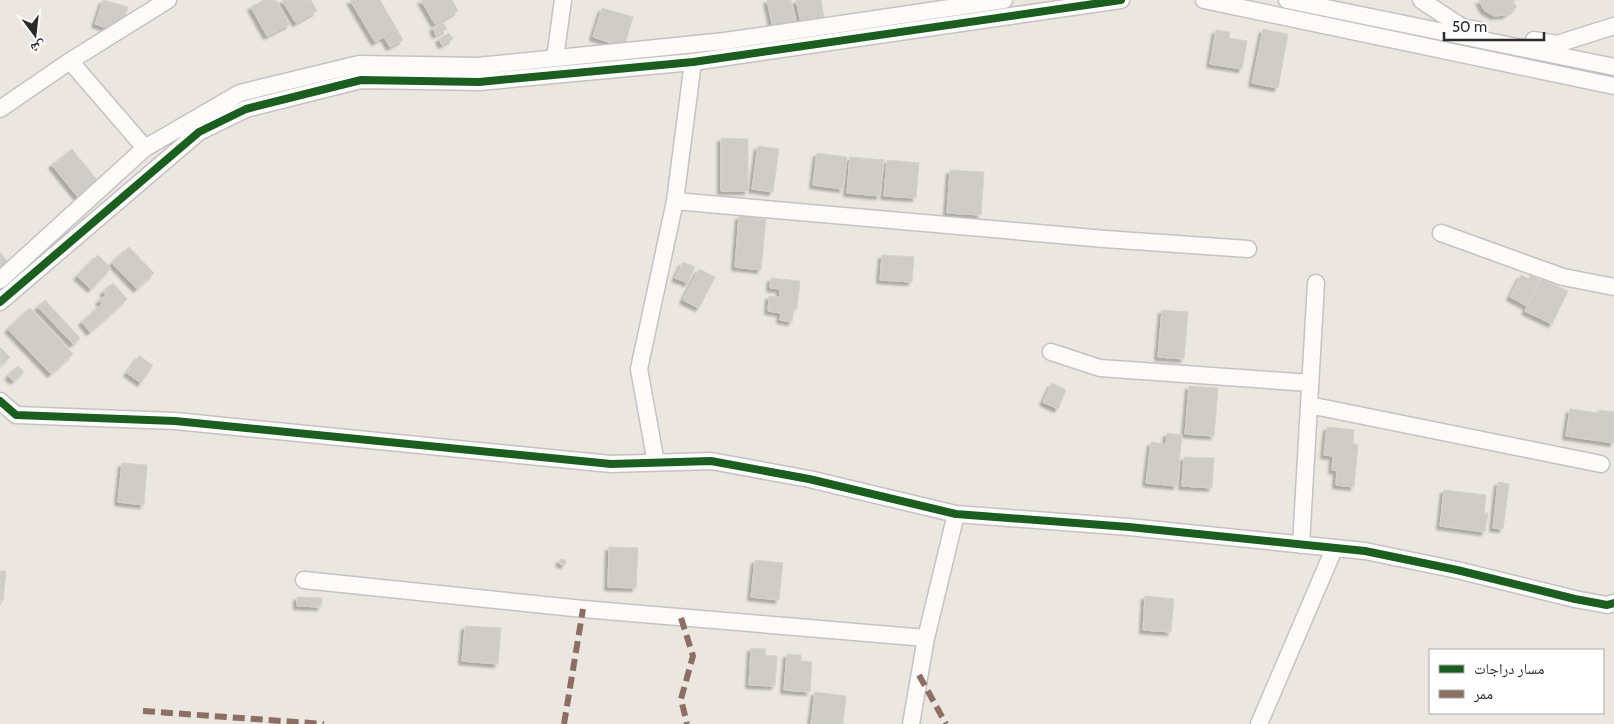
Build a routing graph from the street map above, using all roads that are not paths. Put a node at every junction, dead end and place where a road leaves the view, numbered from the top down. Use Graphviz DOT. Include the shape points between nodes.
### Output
graph roads {
  1 [pos="168,0"];
  2 [pos="563,0"];
  3 [pos="1004,0"];
  4 [pos="1121,0"];
  5 [pos="1204,0"];
  6 [pos="1287,0"];
  7 [pos="1421,0"];
  8 [pos="1614,26"];
  9 [pos="555,58"];
  10 [pos="70,61"];
  11 [pos="693,62"];
  12 [pos="1614,67"];
  13 [pos="1614,86"];
  14 [pos="0,109"];
  15 [pos="145,148"];
  16 [pos="675,201"];
  17 [pos="1441,232"];
  18 [pos="1248,249"];
  19 [pos="0,280"];
  20 [pos="1316,283"];
  21 [pos="1614,287"];
  22 [pos="0,302"];
  23 [pos="1051,352"];
  24 [pos="1310,383"];
  25 [pos="0,401"];
  26 [pos="1309,405"];
  27 [pos="656,463"];
  28 [pos="1601,464"];
  29 [pos="956,514"];
  30 [pos="1301,545"];
  31 [pos="1334,549"];
  32 [pos="304,580"];
  33 [pos="1614,603"];
  34 [pos="926,638"];
  35 [pos="911,724"];
  36 [pos="1259,724"];
  1 -- 10 [label="street"];
  2 -- 9 [label="street"];
  3 -- 9 [label="street" via="725,41"];
  4 -- 11 [label="street"];
  5 -- 13 [label="street"];
  6 -- 12 [label="street"];
  7 -- 8 [label="street" via="1462,27 1557,44"];
  9 -- 15 [label="street" via="478,66 359,64 240,93"];
  10 -- 14 [label="street"];
  10 -- 15 [label="street"];
  11 -- 16 [label="street"];
  11 -- 22 [label="street" via="479,82 361,80 246,109 200,132"];
  15 -- 19 [label="street"];
  16 -- 18 [label="street"];
  16 -- 27 [label="street" via="639,370"];
  17 -- 21 [label="street" via="1563,276"];
  20 -- 24 [label="street"];
  23 -- 24 [label="street" via="1100,368"];
  24 -- 26 [label="street"];
  25 -- 27 [label="street" via="16,415 175,420 611,464"];
  26 -- 28 [label="street"];
  26 -- 30 [label="street"];
  27 -- 29 [label="street" via="711,461 809,479"];
  29 -- 30 [label="street" via="1129,527"];
  29 -- 34 [label="street"];
  30 -- 31 [label="street"];
  31 -- 33 [label="street" via="1365,551 1575,599 1607,605"];
  31 -- 36 [label="street"];
  32 -- 34 [label="street" via="583,609"];
  34 -- 35 [label="street"];
}
